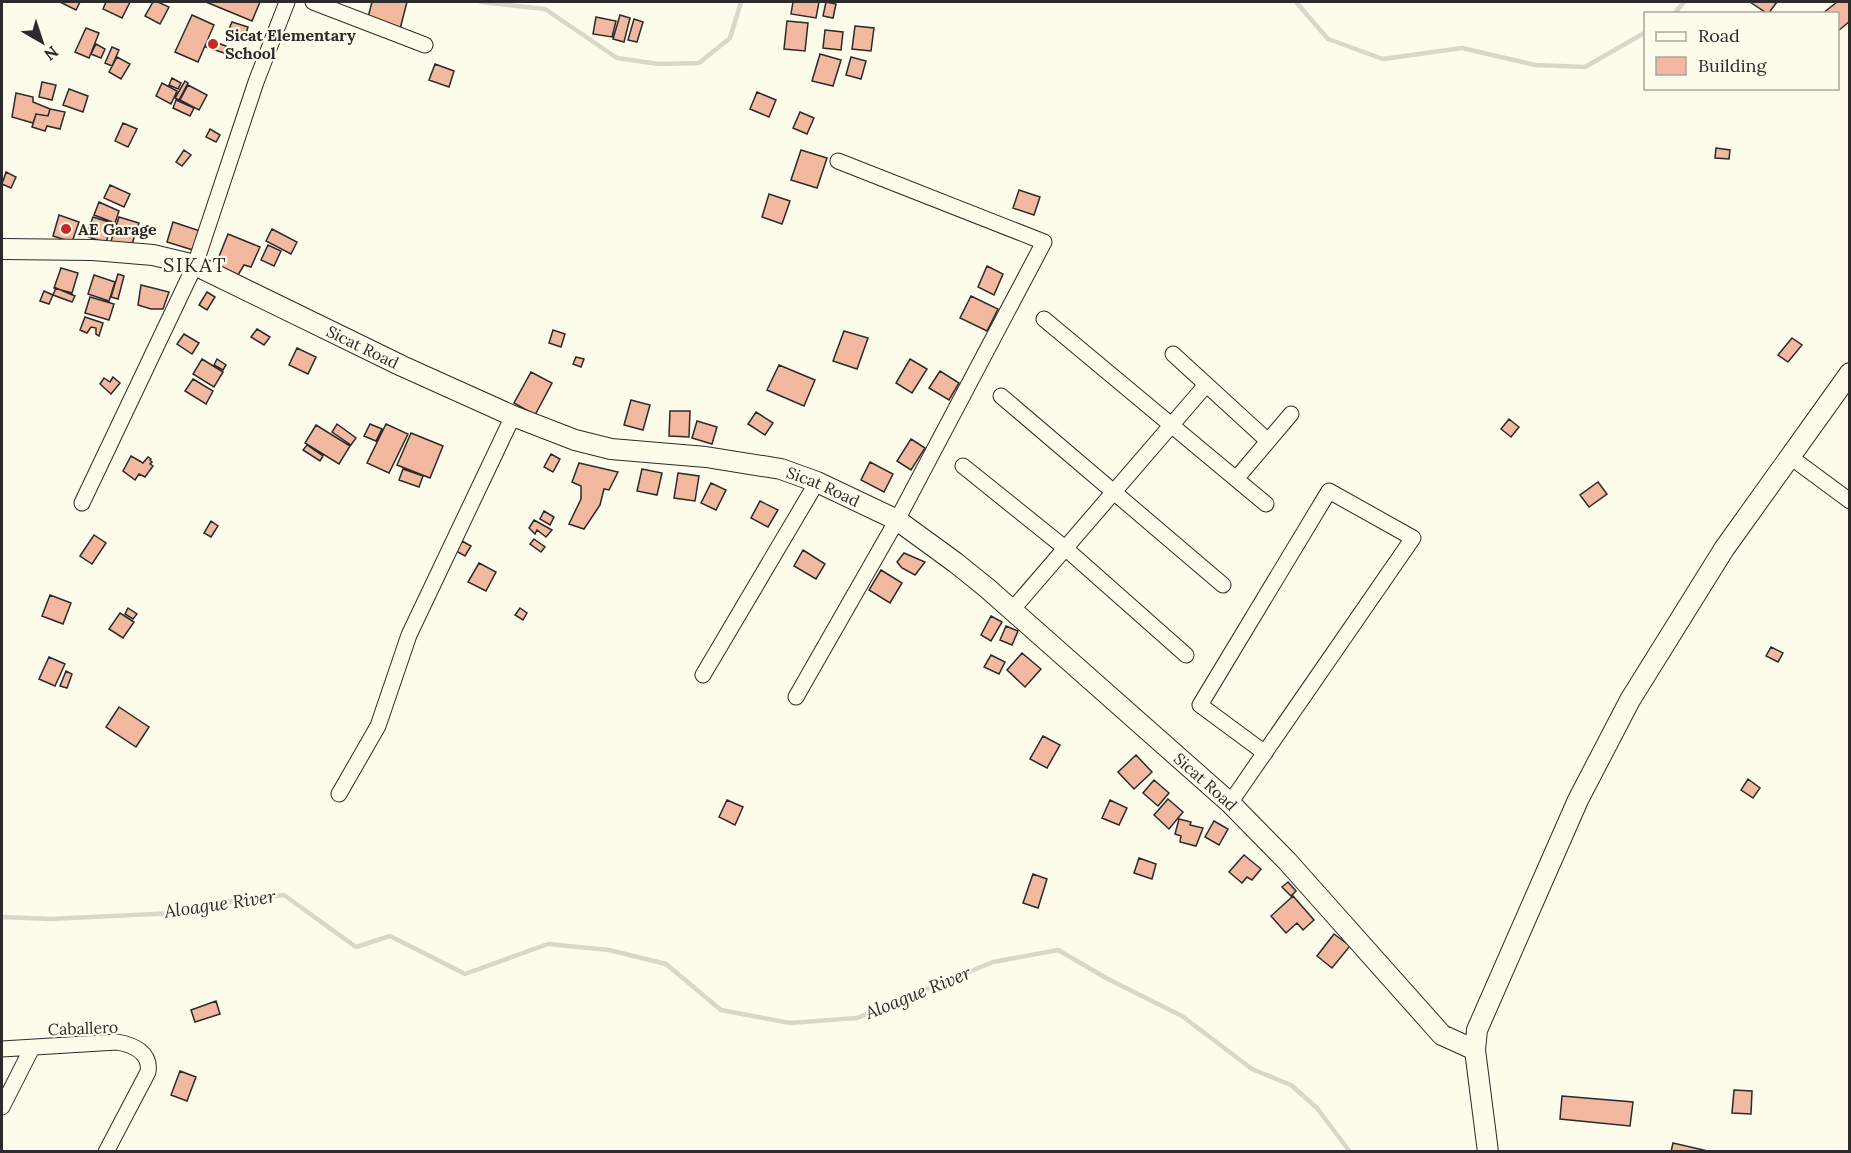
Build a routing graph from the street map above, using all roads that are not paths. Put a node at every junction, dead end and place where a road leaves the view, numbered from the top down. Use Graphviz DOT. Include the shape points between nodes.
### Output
graph roads {
  1 [pos="287,2"];
  2 [pos="313,2"];
  3 [pos="425,45"];
  4 [pos="838,161"];
  5 [pos="2,249"];
  6 [pos="195,266"];
  7 [pos="1044,319"];
  8 [pos="1173,354"];
  9 [pos="1850,373"];
  10 [pos="1206,385"];
  11 [pos="1001,396"];
  12 [pos="1291,414"];
  13 [pos="513,416"];
  14 [pos="1171,425"];
  15 [pos="1268,441"];
  16 [pos="1789,456"];
  17 [pos="963,466"];
  18 [pos="1236,479"];
  19 [pos="817,482"];
  20 [pos="1114,492"];
  21 [pos="1850,501"];
  22 [pos="82,502"];
  23 [pos="1266,504"];
  24 [pos="897,520"];
  25 [pos="1065,548"];
  26 [pos="1223,585"];
  27 [pos="1012,610"];
  28 [pos="1186,655"];
  29 [pos="702,675"];
  30 [pos="796,697"];
  31 [pos="1264,753"];
  32 [pos="339,795"];
  33 [pos="1230,803"];
  34 [pos="32,1048"];
  35 [pos="2,1049"];
  36 [pos="1474,1050"];
  37 [pos="2,1107"];
  38 [pos="106,1152"];
  39 [pos="1488,1152"];
  1 -- 6 [label="street"];
  2 -- 3 [label="street"];
  4 -- 24 [label="street" via="1044,242"];
  5 -- 6 [label="street, Sicat Road" via="153,255"];
  6 -- 13 [label="street, Sicat Road"];
  6 -- 22 [label="street"];
  7 -- 14 [label="street"];
  8 -- 10 [label="street"];
  9 -- 16 [label="street"];
  10 -- 14 [label="street"];
  10 -- 15 [label="street"];
  11 -- 20 [label="street"];
  12 -- 15 [label="street"];
  13 -- 19 [label="street, Sicat Road" via="611,449 706,457 781,469"];
  13 -- 32 [label="street" via="409,635 378,726"];
  14 -- 18 [label="street"];
  14 -- 20 [label="street"];
  15 -- 18 [label="street"];
  16 -- 21 [label="street"];
  16 -- 36 [label="street" via="1724,549 1606,743 1481,1019"];
  17 -- 25 [label="street"];
  18 -- 23 [label="street"];
  19 -- 24 [label="street, Sicat Road"];
  19 -- 29 [label="street"];
  20 -- 25 [label="street"];
  20 -- 26 [label="street"];
  24 -- 27 [label="street, Sicat Road"];
  24 -- 30 [label="street"];
  25 -- 27 [label="street"];
  25 -- 28 [label="street"];
  27 -- 33 [label="street, Sicat Road"];
  31 -- 31 [label="street" via="1413,538 1329,490 1200,705"];
  31 -- 33 [label="street"];
  33 -- 36 [label="street, Sicat Road" via="1442,1035"];
  34 -- 35 [label="street, Caballero"];
  34 -- 37 [label="street"];
  34 -- 38 [label="street, Caballero" via="112,1042 144,1054 148,1072"];
  36 -- 39 [label="street"];
}
